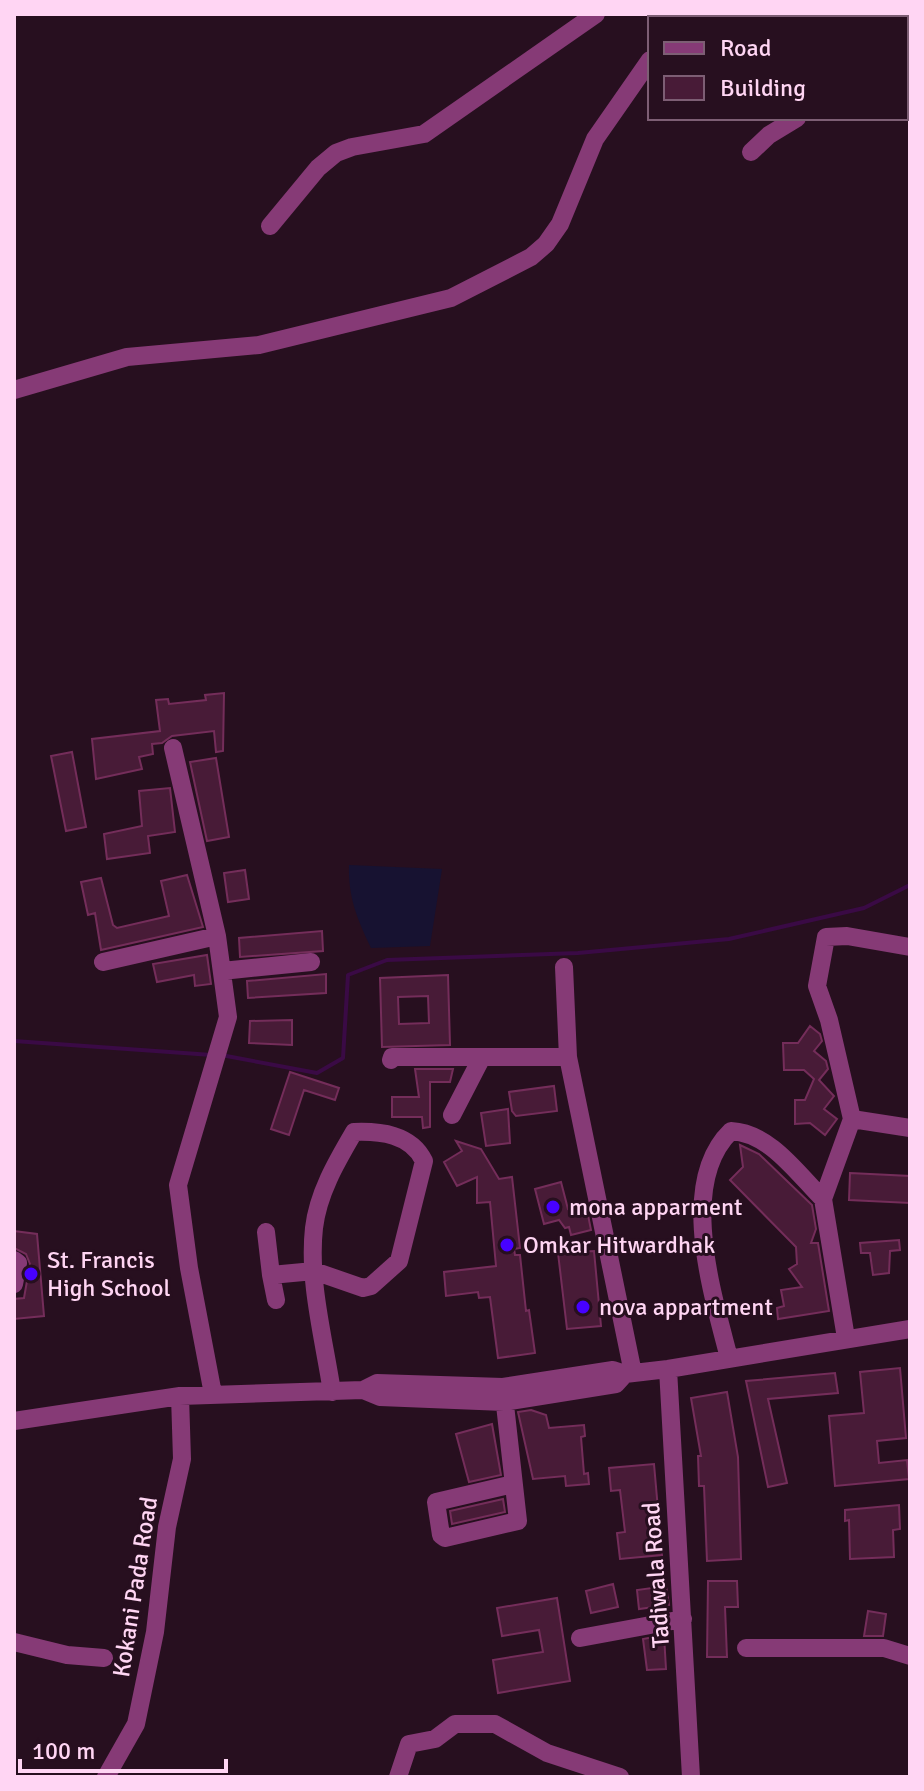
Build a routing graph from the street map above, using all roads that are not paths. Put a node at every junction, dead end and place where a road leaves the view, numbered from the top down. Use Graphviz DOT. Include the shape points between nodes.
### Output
graph roads {
  1 [pos="596,14"];
  2 [pos="648,63"];
  3 [pos="794,120"];
  4 [pos="751,152"];
  5 [pos="270,226"];
  6 [pos="14,390"];
  7 [pos="173,748"];
  8 [pos="217,936"];
  9 [pos="910,947"];
  10 [pos="103,962"];
  11 [pos="311,962"];
  12 [pos="564,967"];
  13 [pos="222,971"];
  14 [pos="482,1057"];
  15 [pos="568,1057"];
  16 [pos="391,1059"];
  17 [pos="452,1115"];
  18 [pos="852,1119"];
  19 [pos="910,1128"];
  20 [pos="823,1199"];
  21 [pos="266,1232"];
  22 [pos="14,1260"];
  23 [pos="314,1271"];
  24 [pos="271,1275"];
  25 [pos="14,1284"];
  26 [pos="276,1300"];
  27 [pos="910,1329"];
  28 [pos="846,1338"];
  29 [pos="729,1358"];
  30 [pos="668,1369"];
  31 [pos="629,1373"];
  32 [pos="332,1392"];
  33 [pos="213,1394"];
  34 [pos="504,1395"];
  35 [pos="180,1396"];
  36 [pos="14,1421"];
  37 [pos="513,1484"];
  38 [pos="683,1619"];
  39 [pos="580,1638"];
  40 [pos="14,1642"];
  41 [pos="746,1648"];
  42 [pos="910,1656"];
  43 [pos="104,1658"];
  44 [pos="106,1777"];
  45 [pos="398,1777"];
  46 [pos="620,1777"];
  47 [pos="691,1777"];
  1 -- 5 [label="street" via="424,134 336,153"];
  2 -- 6 [label="street" via="595,139 576,190 546,244 531,257 451,298 259,345 127,357"];
  3 -- 4 [label="street"];
  7 -- 8 [label="street"];
  8 -- 10 [label="street"];
  8 -- 13 [label="street"];
  9 -- 18 [label="street" via="826,937 817,986"];
  11 -- 13 [label="street"];
  12 -- 15 [label="street"];
  13 -- 33 [label="street" via="228,1017 178,1185"];
  14 -- 15 [label="street"];
  14 -- 16 [label="street"];
  14 -- 17 [label="street"];
  15 -- 31 [label="street"];
  18 -- 19 [label="street"];
  18 -- 20 [label="street"];
  20 -- 28 [label="street"];
  20 -- 29 [label="street" via="762,1139 731,1131 716,1145 704,1186 703,1220 708,1277"];
  21 -- 24 [label="street"];
  22 -- 25 [label="street"];
  23 -- 23 [label="street" via="314,1226 332,1169 354,1132 382,1131 418,1148 424,1161 399,1261 363,1288"];
  23 -- 24 [label="street"];
  23 -- 32 [label="street"];
  24 -- 26 [label="street"];
  27 -- 28 [label="street"];
  28 -- 29 [label="street"];
  29 -- 30 [label="street"];
  30 -- 31 [label="street"];
  30 -- 38 [label="street, Tadiwala Road"];
  31 -- 34 [label="street" via="616,1384"];
  32 -- 33 [label="street"];
  32 -- 34 [label="street" via="363,1390 380,1397 436,1391"];
  33 -- 35 [label="street"];
  34 -- 37 [label="street"];
  35 -- 36 [label="street"];
  35 -- 44 [label="street, Kokani Pada Road" via="182,1459 167,1527 155,1632 136,1724"];
  37 -- 37 [label="street" via="436,1502 441,1535 518,1521"];
  38 -- 39 [label="street"];
  38 -- 47 [label="street, Tadiwala Road"];
  40 -- 43 [label="street"];
  41 -- 42 [label="street" via="884,1648"];
  45 -- 46 [label="street" via="409,1744 435,1739 455,1724 503,1727 547,1753"];
}
